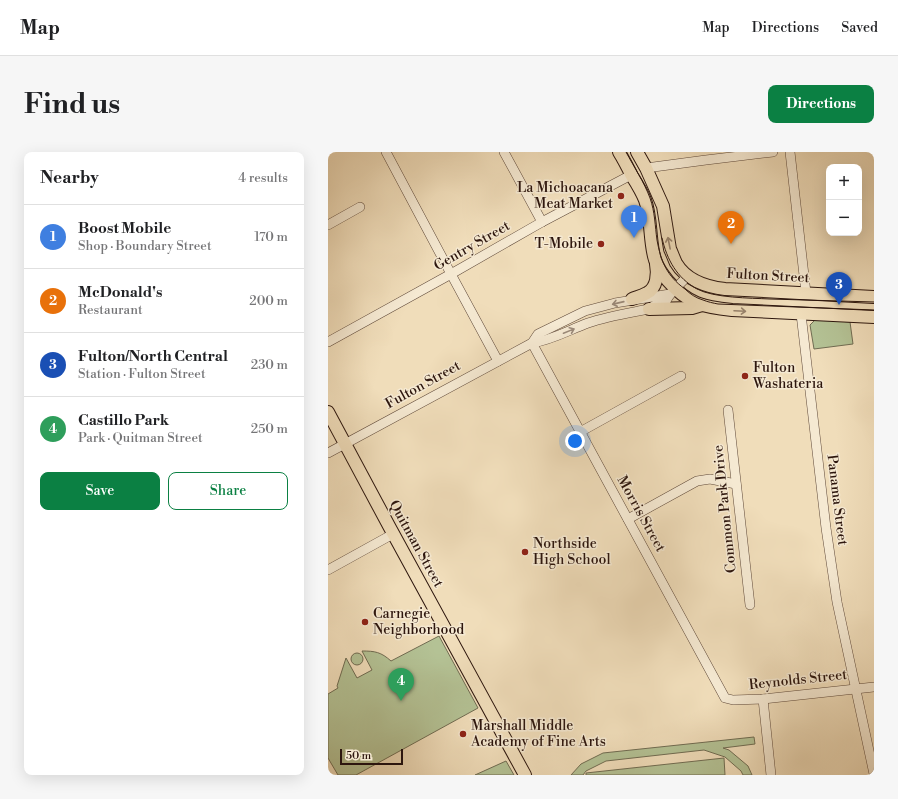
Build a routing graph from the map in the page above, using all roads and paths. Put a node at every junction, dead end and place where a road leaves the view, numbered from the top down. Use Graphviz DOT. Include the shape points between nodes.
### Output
graph roads {
  1 [pos="386,152"];
  2 [pos="504,152"];
  3 [pos="619,152"];
  4 [pos="637,152"];
  5 [pos="773,152"];
  6 [pos="790,152"];
  7 [pos="705,156"];
  8 [pos="646,168"];
  9 [pos="631,175"];
  10 [pos="360,207"];
  11 [pos="542,222"];
  12 [pos="328,225"];
  13 [pos="655,261"];
  14 [pos="451,274"];
  15 [pos="688,276"];
  16 [pos="673,291"];
  17 [pos="806,293"];
  18 [pos="874,297"];
  19 [pos="632,300"];
  20 [pos="702,306"];
  21 [pos="649,309"];
  22 [pos="584,312"];
  23 [pos="801,314"];
  24 [pos="874,317"];
  25 [pos="588,323"];
  26 [pos="328,342"];
  27 [pos="532,343"];
  28 [pos="498,361"];
  29 [pos="681,376"];
  30 [pos="728,410"];
  31 [pos="328,412"];
  32 [pos="580,432"];
  33 [pos="345,444"];
  34 [pos="328,453"];
  35 [pos="736,484"];
  36 [pos="628,519"];
  37 [pos="393,534"];
  38 [pos="328,570"];
  39 [pos="750,605"];
  40 [pos="874,687"];
  41 [pos="855,689"];
  42 [pos="725,698"];
  43 [pos="763,699"];
  44 [pos="874,774"];
  45 [pos="525,775"];
  46 [pos="771,775"];
  1 -- 14 [label="street"];
  2 -- 11 [label="street"];
  3 -- 9 [label="main road"];
  4 -- 8 [label="main road"];
  5 -- 7 [label="street"];
  6 -- 17 [label="street"];
  7 -- 8 [label="street"];
  15 -- 8 [label="main road, one-way" via="676,263 670,249 663,206"];
  9 -- 11 [label="street, Gentry Street"];
  9 -- 13 [label="main road" via="645,200"];
  10 -- 12 [label="street"];
  11 -- 14 [label="street, Gentry Street"];
  13 -- 16 [label="main road"];
  13 -- 19 [label="main road" via="656,283 648,293"];
  14 -- 26 [label="street, Gentry Street"];
  14 -- 28 [label="street"];
  15 -- 16 [label="street, Fulton Street"];
  15 -- 17 [label="main road, Fulton Street" via="715,288"];
  16 -- 19 [label="street, Fulton Street"];
  16 -- 20 [label="main road"];
  16 -- 21 [label="street, Fulton Street" via="666,301"];
  17 -- 18 [label="main road, Fulton Street"];
  19 -- 22 [label="street, Fulton Street, one-way"];
  20 -- 21 [label="main road"];
  20 -- 23 [label="main road, one-way"];
  21 -- 25 [label="street, Fulton Street"];
  22 -- 25 [label="street"];
  22 -- 27 [label="street, Fulton Street" via="538,334"];
  23 -- 24 [label="main road"];
  23 -- 41 [label="street, Panama Street" via="825,520 836,594"];
  27 -- 25 [label="street, Fulton Street, one-way" via="543,342"];
  27 -- 28 [label="street, Fulton Street"];
  27 -- 32 [label="street, Morris Street"];
  28 -- 33 [label="street, Fulton Street"];
  29 -- 32 [label="street"];
  30 -- 35 [label="street, Common Park Drive"];
  31 -- 33 [label="main road, Quitman Street"];
  32 -- 36 [label="street, Morris Street"];
  33 -- 34 [label="street, Fulton Street"];
  33 -- 37 [label="main road, Quitman Street"];
  35 -- 36 [label="street" via="710,479 697,481"];
  35 -- 39 [label="street, Common Park Drive"];
  36 -- 42 [label="street, Morris Street"];
  37 -- 38 [label="street"];
  37 -- 45 [label="main road, Quitman Street"];
  40 -- 41 [label="street, Reynolds Street"];
  41 -- 43 [label="street, Reynolds Street"];
  41 -- 44 [label="street, Panama Street"];
  42 -- 43 [label="street, Reynolds Street"];
  43 -- 46 [label="street"];
}
